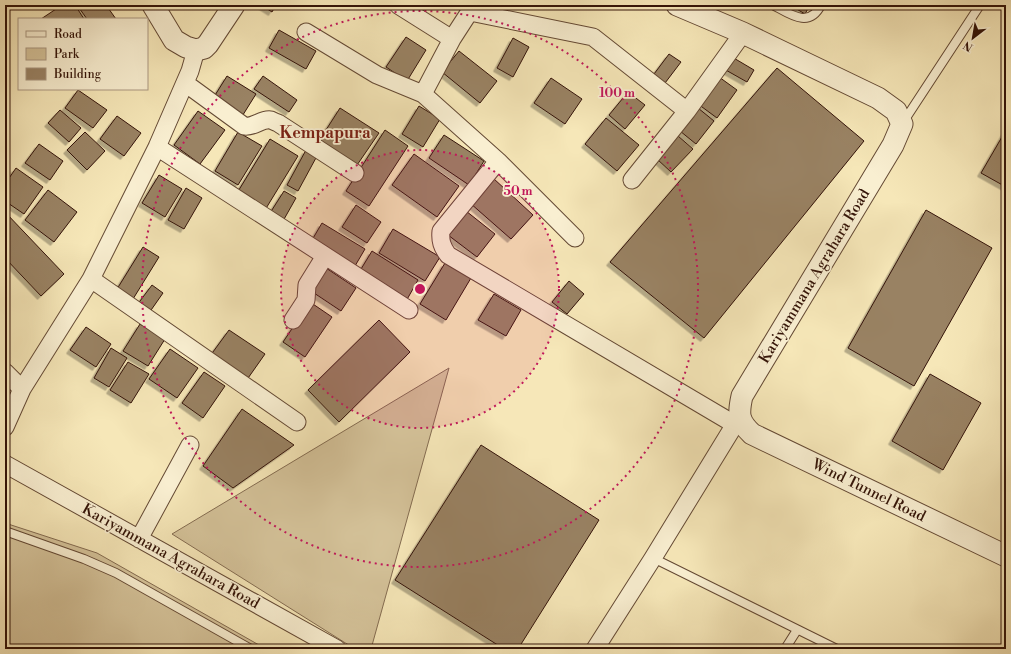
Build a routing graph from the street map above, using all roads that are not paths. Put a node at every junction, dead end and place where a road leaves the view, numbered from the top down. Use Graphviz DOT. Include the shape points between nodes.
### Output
graph roads {
  1 [pos="153,5"];
  2 [pos="234,5"];
  3 [pos="398,5"];
  4 [pos="677,5"];
  5 [pos="773,5"];
  6 [pos="822,5"];
  7 [pos="980,5"];
  8 [pos="472,9"];
  9 [pos="306,32"];
  10 [pos="743,33"];
  11 [pos="452,40"];
  12 [pos="196,50"];
  13 [pos="185,84"];
  14 [pos="423,94"];
  15 [pos="687,111"];
  16 [pos="902,124"];
  17 [pos="157,147"];
  18 [pos="498,161"];
  19 [pos="355,173"];
  20 [pos="632,180"];
  21 [pos="575,238"];
  22 [pos="325,256"];
  23 [pos="91,279"];
  24 [pos="409,310"];
  25 [pos="293,320"];
  26 [pos="5,372"];
  27 [pos="5,379"];
  28 [pos="22,389"];
  29 [pos="737,420"];
  30 [pos="297,422"];
  31 [pos="5,427"];
  32 [pos="190,446"];
  33 [pos="5,464"];
  34 [pos="5,531"];
  35 [pos="139,539"];
  36 [pos="1006,556"];
  37 [pos="653,558"];
  38 [pos="797,630"];
  39 [pos="251,649"];
  40 [pos="337,649"];
  41 [pos="595,649"];
  42 [pos="785,649"];
  43 [pos="837,649"];
  1 -- 12 [label="street" via="174,40"];
  2 -- 12 [label="street" via="208,44"];
  3 -- 11 [label="street"];
  4 -- 10 [label="street"];
  5 -- 6 [label="lane" via="799,18 807,19"];
  7 -- 16 [label="lane"];
  8 -- 11 [label="street"];
  8 -- 15 [label="street" via="593,37"];
  9 -- 14 [label="street" via="377,76"];
  10 -- 15 [label="street"];
  10 -- 16 [label="street" via="878,98 896,111"];
  11 -- 14 [label="street"];
  12 -- 13 [label="street"];
  13 -- 17 [label="street"];
  13 -- 19 [label="street" via="244,126 271,120"];
  14 -- 18 [label="street"];
  15 -- 20 [label="street"];
  16 -- 29 [label="street, Kariyammana Agrahara Road" via="893,145 742,396"];
  17 -- 22 [label="street"];
  17 -- 23 [label="street"];
  18 -- 21 [label="street"];
  18 -- 29 [label="street" via="441,231 440,240 448,254"];
  22 -- 24 [label="street"];
  22 -- 25 [label="street" via="307,285 306,300"];
  23 -- 28 [label="street"];
  23 -- 30 [label="street"];
  26 -- 28 [label="street"];
  27 -- 28 [label="street"];
  28 -- 31 [label="street"];
  29 -- 36 [label="street, Wind Tunnel Road" via="752,434"];
  29 -- 37 [label="street, Kariyammana Agrahara Road"];
  32 -- 35 [label="street"];
  33 -- 35 [label="street, Kariyammana Agrahara Road"];
  34 -- 39 [label="lane" via="116,573"];
  35 -- 40 [label="street, Kariyammana Agrahara Road"];
  37 -- 38 [label="lane"];
  37 -- 41 [label="street, Kariyammana Agrahara Road"];
  38 -- 42 [label="lane"];
  38 -- 43 [label="lane"];
}
